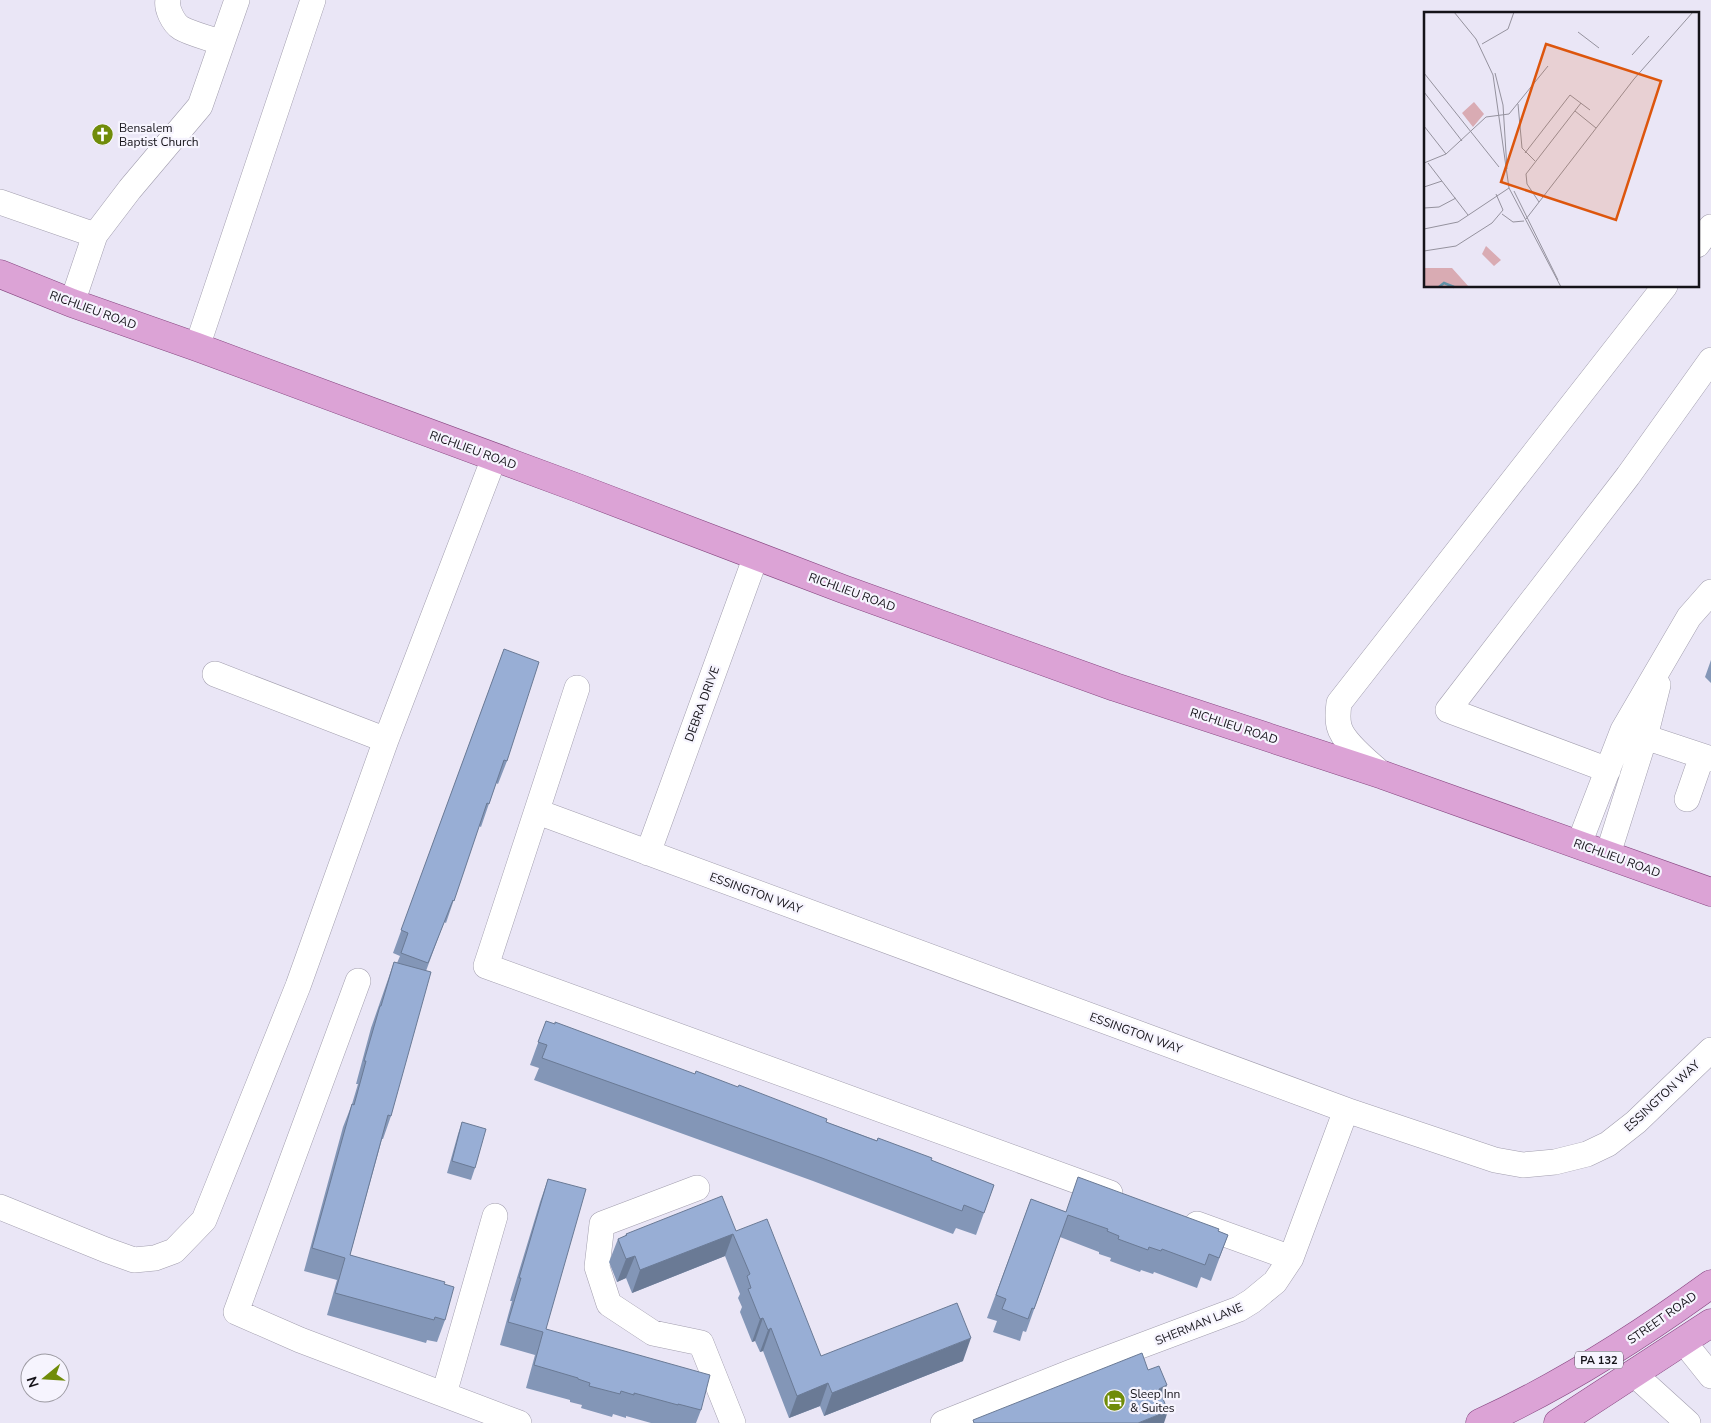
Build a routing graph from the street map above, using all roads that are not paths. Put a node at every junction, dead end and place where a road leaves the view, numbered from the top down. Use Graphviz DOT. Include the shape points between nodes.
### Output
graph roads {
  1 [pos="168,0"];
  2 [pos="237,0"];
  3 [pos="313,0"];
  4 [pos="222,43"];
  5 [pos="0,202"];
  6 [pos="1711,227"];
  7 [pos="95,235"];
  8 [pos="1698,244"];
  9 [pos="0,274"];
  10 [pos="1663,288"];
  11 [pos="72,303"];
  12 [pos="197,347"];
  13 [pos="1711,360"];
  14 [pos="494,458"];
  15 [pos="756,556"];
  16 [pos="1711,592"];
  17 [pos="215,674"];
  18 [pos="577,688"];
  19 [pos="1634,733"];
  20 [pos="386,740"];
  21 [pos="1706,758"];
  22 [pos="1608,770"];
  23 [pos="1383,775"];
  24 [pos="1688,798"];
  25 [pos="538,812"];
  26 [pos="1579,844"];
  27 [pos="648,853"];
  28 [pos="1608,854"];
  29 [pos="1711,892"];
  30 [pos="358,981"];
  31 [pos="1711,1050"];
  32 [pos="1346,1110"];
  33 [pos="697,1188"];
  34 [pos="1132,1201"];
  35 [pos="0,1208"];
  36 [pos="495,1216"];
  37 [pos="1178,1218"];
  38 [pos="1291,1258"];
  39 [pos="1711,1284"];
  40 [pos="1711,1323"];
  41 [pos="1683,1341"];
  42 [pos="1711,1376"];
  43 [pos="1626,1379"];
  44 [pos="444,1394"];
  45 [pos="519,1423"];
  46 [pos="733,1423"];
  47 [pos="943,1423"];
  48 [pos="1480,1423"];
  49 [pos="1558,1423"];
  50 [pos="1587,1423"];
  51 [pos="1688,1423"];
  1 -- 4 [label="street" via="171,15 180,27"];
  2 -- 4 [label="street"];
  3 -- 12 [label="street"];
  4 -- 7 [label="street" via="200,106"];
  5 -- 7 [label="street"];
  6 -- 8 [label="street"];
  7 -- 11 [label="street"];
  9 -- 11 [label="main road, RICHLIEU ROAD"];
  10 -- 23 [label="street" via="1339,702 1339,728"];
  11 -- 12 [label="main road, RICHLIEU ROAD"];
  12 -- 14 [label="main road, RICHLIEU ROAD"];
  13 -- 22 [label="street" via="1628,476 1448,710"];
  14 -- 15 [label="main road, RICHLIEU ROAD"];
  14 -- 20 [label="street"];
  15 -- 23 [label="main road, RICHLIEU ROAD" via="1115,687"];
  15 -- 27 [label="street, DEBRA DRIVE"];
  16 -- 19 [label="street" via="1690,617 1664,661"];
  17 -- 20 [label="street"];
  18 -- 25 [label="street"];
  19 -- 21 [label="street"];
  19 -- 22 [label="street"];
  19 -- 28 [label="street"];
  20 -- 35 [label="street" via="298,986 204,1220 174,1250 155,1258 134,1260"];
  21 -- 24 [label="street"];
  22 -- 26 [label="street"];
  23 -- 26 [label="main road, RICHLIEU ROAD"];
  25 -- 27 [label="street, ESSINGTON WAY"];
  25 -- 34 [label="street" via="486,966"];
  26 -- 28 [label="main road, RICHLIEU ROAD"];
  27 -- 32 [label="street, ESSINGTON WAY"];
  28 -- 29 [label="main road, RICHLIEU ROAD"];
  30 -- 44 [label="street" via="236,1312 300,1340"];
  31 -- 32 [label="street, ESSINGTON WAY" via="1636,1122 1608,1144 1587,1154 1555,1162 1523,1165 1495,1160"];
  32 -- 38 [label="street, SHERMAN LANE"];
  33 -- 46 [label="street" via="602,1224 596,1267 609,1304 653,1333 701,1342"];
  36 -- 44 [label="street"];
  37 -- 38 [label="street"];
  38 -- 47 [label="street, SHERMAN LANE" via="1275,1282 1239,1309"];
  39 -- 48 [label="main road, STREET ROAD / PA 132" via="1605,1357"];
  40 -- 41 [label="main road, PA 132"];
  41 -- 42 [label="street"];
  41 -- 43 [label="main road, PA 132"];
  43 -- 49 [label="main road, PA 132"];
  43 -- 50 [label="main road" via="1600,1404"];
  43 -- 51 [label="street"];
  44 -- 45 [label="street"];
}
